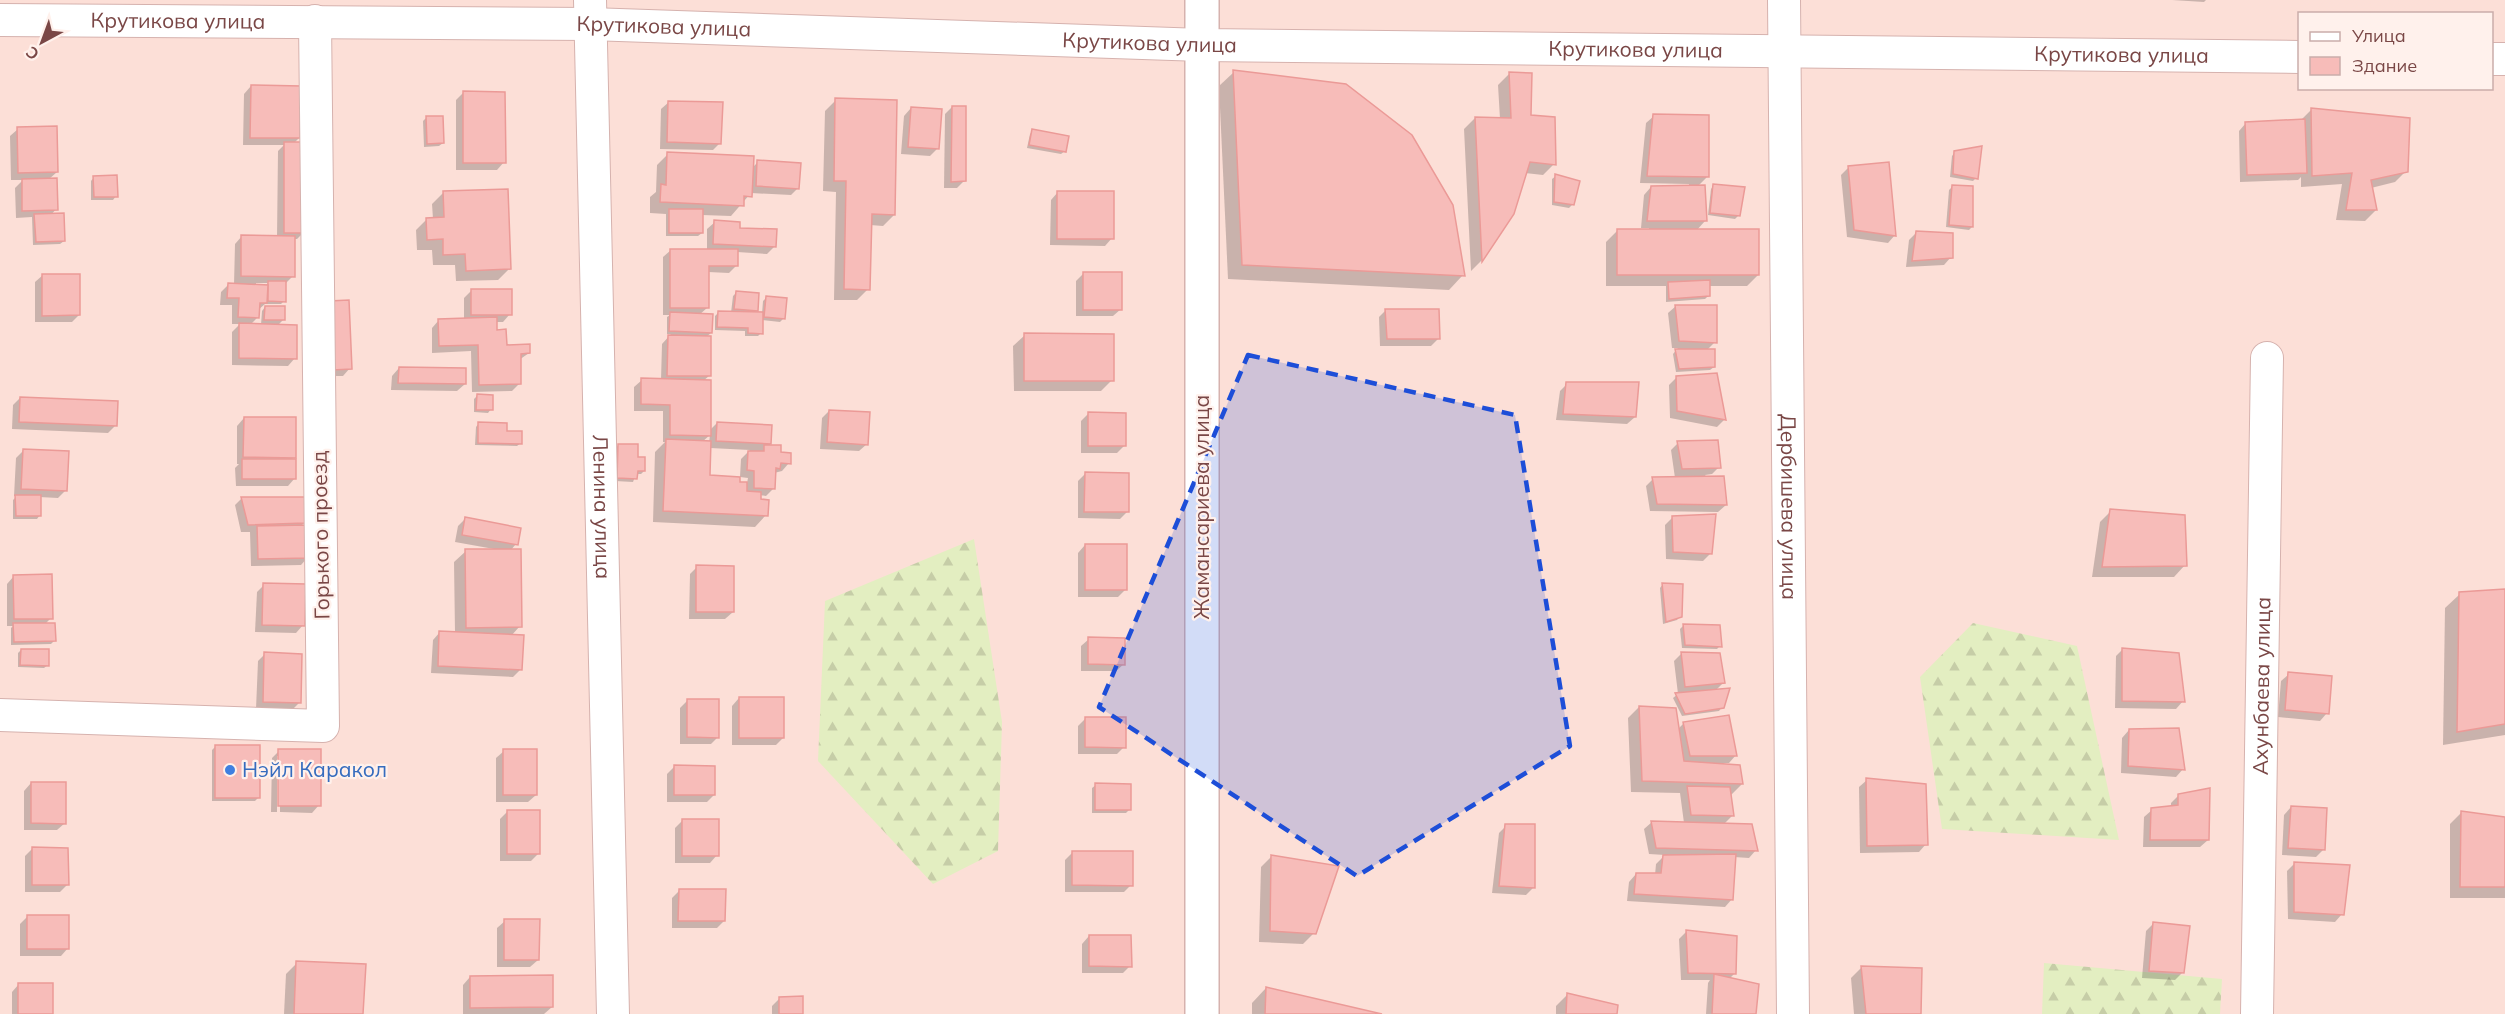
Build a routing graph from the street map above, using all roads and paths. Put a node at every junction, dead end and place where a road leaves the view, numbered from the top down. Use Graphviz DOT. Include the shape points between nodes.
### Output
graph roads {
  1 [pos="1202,0"];
  2 [pos="1784,0"];
  3 [pos="590,12"];
  4 [pos="0,20"];
  5 [pos="315,21"];
  6 [pos="1202,45"];
  7 [pos="1785,53"];
  8 [pos="2298,57"];
  9 [pos="2267,358"];
  10 [pos="0,715"];
  11 [pos="613,1014"];
  12 [pos="1202,1014"];
  13 [pos="1793,1014"];
  14 [pos="2257,1014"];
  1 -- 6 [label="street, Жамансариева улица"];
  2 -- 7 [label="street, Дербишева улица"];
  3 -- 5 [label="street, Крутикова улица"];
  3 -- 6 [label="street, Крутикова улица"];
  3 -- 11 [label="street, Ленина улица"];
  4 -- 5 [label="street, Крутикова улица"];
  5 -- 10 [label="street, Горького проезд" via="323,726"];
  6 -- 7 [label="street, Крутикова улица"];
  6 -- 12 [label="street, Жамансариева улица"];
  7 -- 8 [label="street, Крутикова улица"];
  7 -- 13 [label="street, Дербишева улица"];
  9 -- 14 [label="street, Ахунбаева улица"];
}
